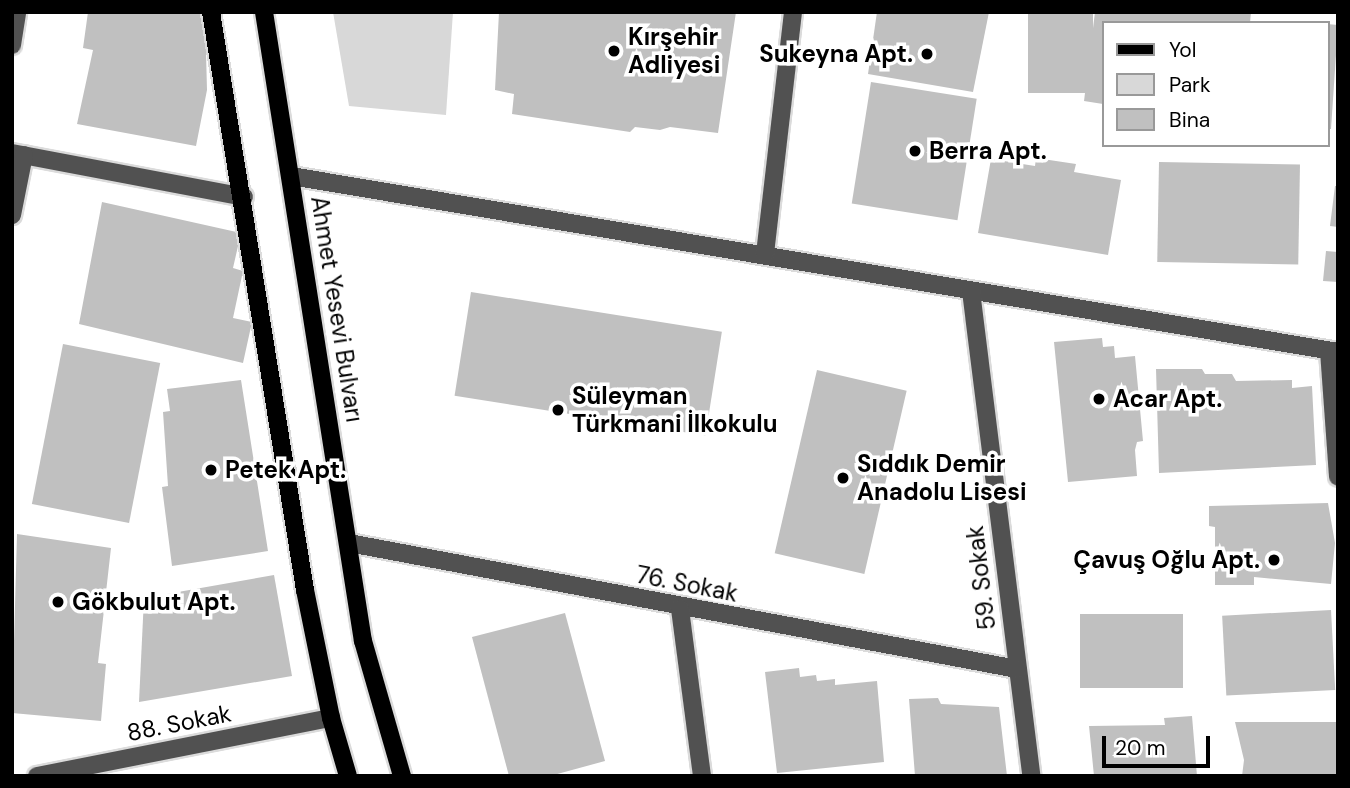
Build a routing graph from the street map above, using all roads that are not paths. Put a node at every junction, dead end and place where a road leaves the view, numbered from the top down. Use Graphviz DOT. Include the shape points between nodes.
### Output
graph roads {
  1 [pos="17,12"];
  2 [pos="211,12"];
  3 [pos="264,12"];
  4 [pos="793,12"];
  5 [pos="12,46"];
  6 [pos="18,154"];
  7 [pos="291,176"];
  8 [pos="244,197"];
  9 [pos="12,215"];
  10 [pos="765,254"];
  11 [pos="971,291"];
  12 [pos="1333,352"];
  13 [pos="1338,478"];
  14 [pos="349,543"];
  15 [pos="680,609"];
  16 [pos="1017,669"];
  17 [pos="331,718"];
  18 [pos="37,776"];
  19 [pos="348,776"];
  20 [pos="402,776"];
  21 [pos="702,776"];
  22 [pos="1031,776"];
  1 -- 5 [label="street"];
  2 -- 8 [label="main road"];
  3 -- 7 [label="main road, Ahmet Yesevi Bulvarı"];
  4 -- 10 [label="street"];
  6 -- 8 [label="street"];
  6 -- 9 [label="street"];
  7 -- 10 [label="street"];
  7 -- 14 [label="main road, Ahmet Yesevi Bulvarı"];
  8 -- 17 [label="main road" via="305,590"];
  10 -- 11 [label="street"];
  11 -- 12 [label="street"];
  11 -- 16 [label="street, 59. Sokak"];
  12 -- 13 [label="street"];
  14 -- 15 [label="street, 76. Sokak"];
  14 -- 20 [label="main road, Ahmet Yesevi Bulvarı" via="363,641"];
  15 -- 16 [label="street, 76. Sokak"];
  15 -- 21 [label="street"];
  16 -- 22 [label="street, 59. Sokak"];
  17 -- 18 [label="street, 88. Sokak"];
  17 -- 19 [label="main road"];
}
